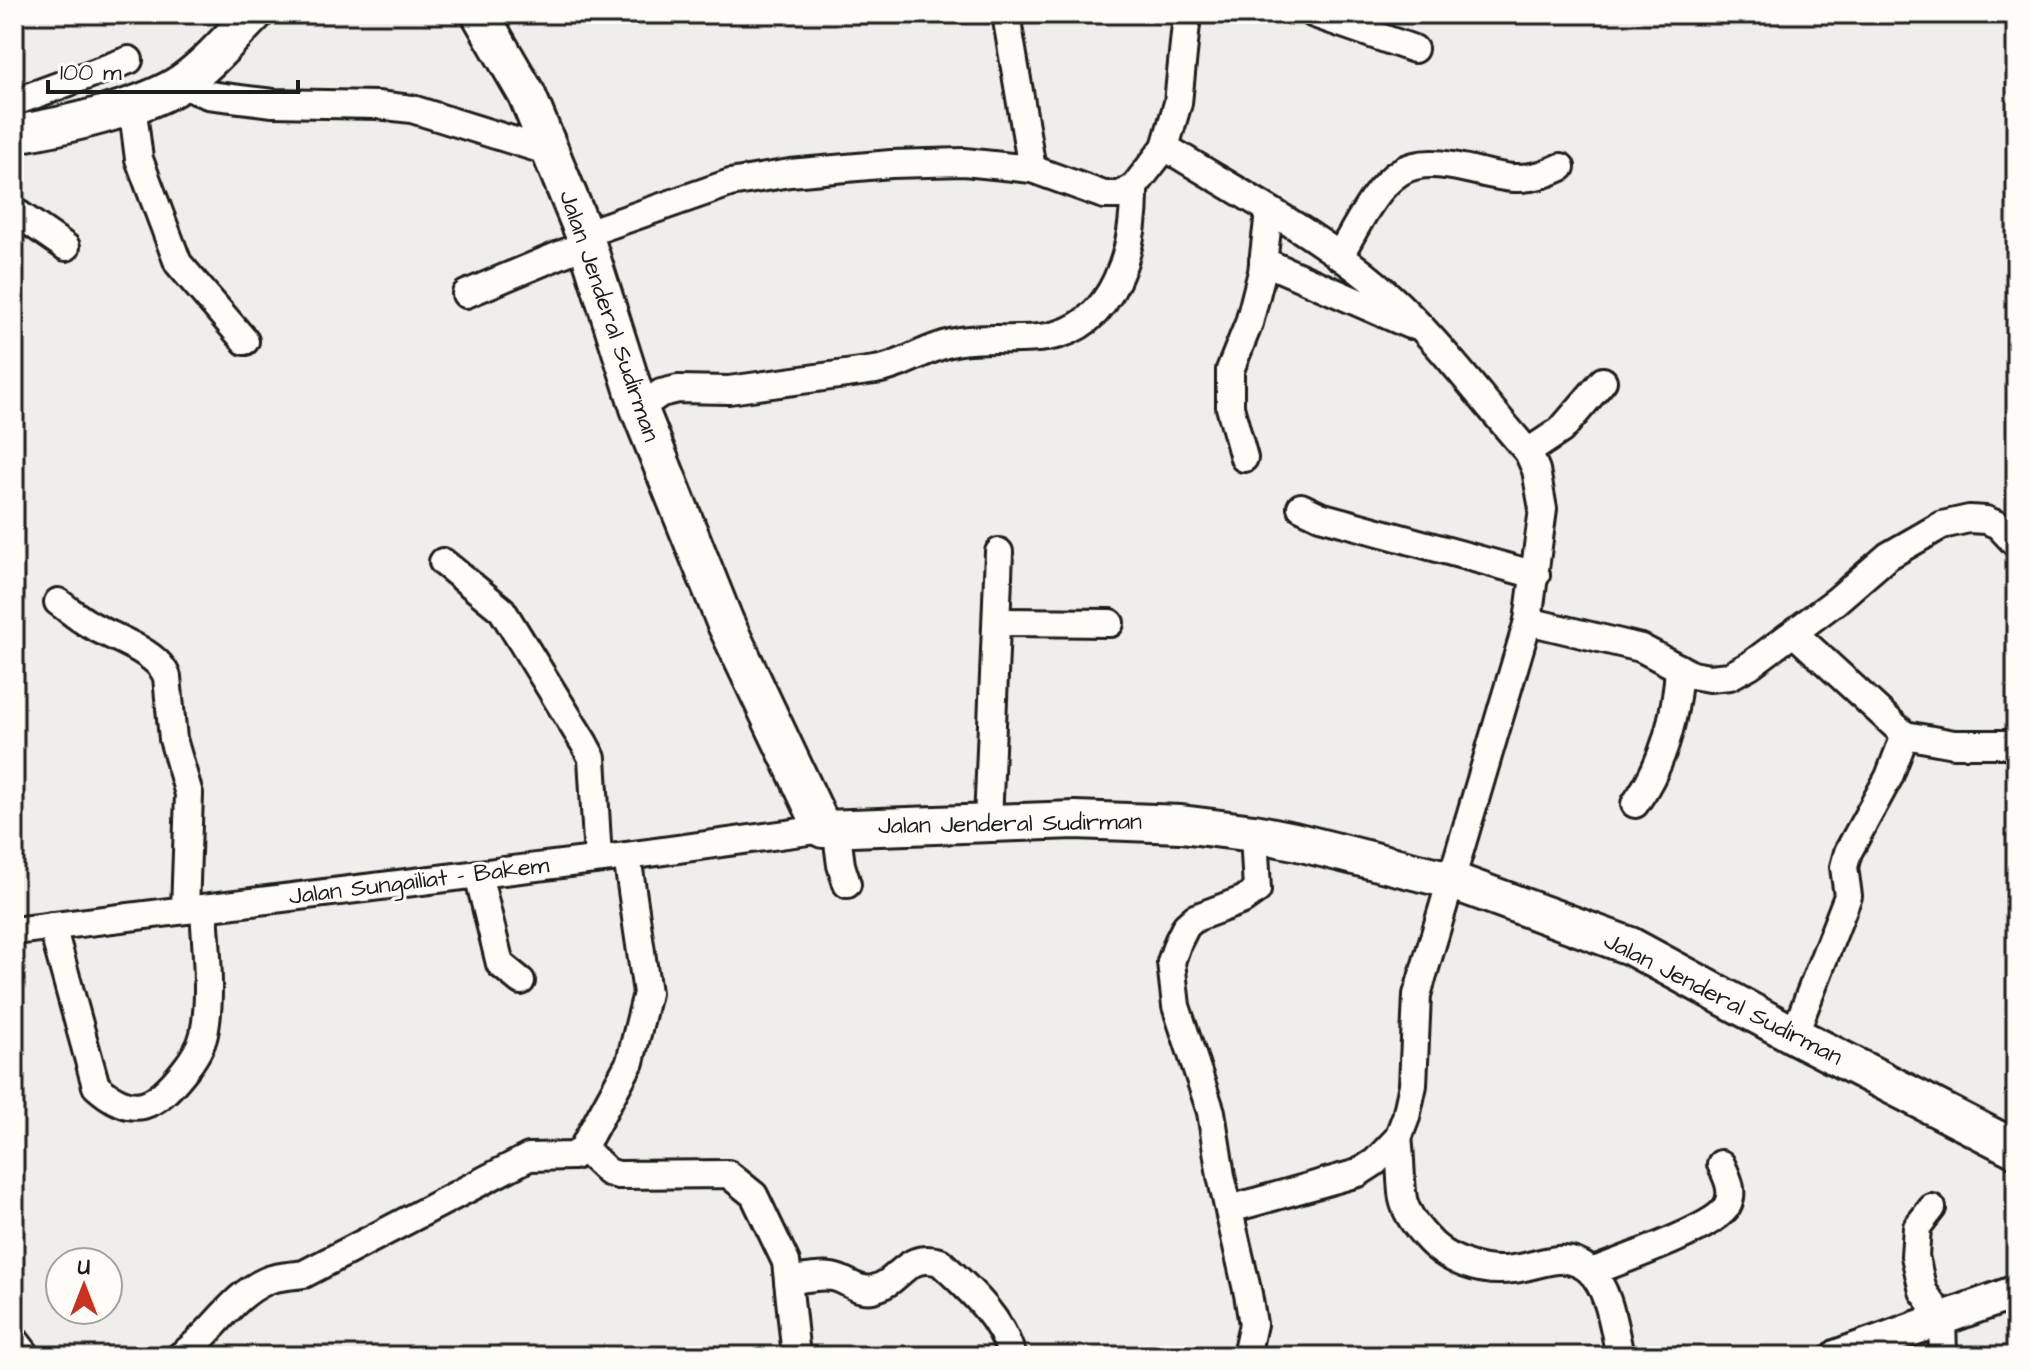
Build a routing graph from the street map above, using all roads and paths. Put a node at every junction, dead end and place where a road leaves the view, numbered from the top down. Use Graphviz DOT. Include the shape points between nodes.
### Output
graph roads {
  1 [pos="254,14"];
  2 [pos="480,14"];
  3 [pos="1006,14"];
  4 [pos="1187,14"];
  5 [pos="1314,14"];
  6 [pos="1414,49"];
  7 [pos="129,60"];
  8 [pos="180,84"];
  9 [pos="14,104"];
  10 [pos="132,104"];
  11 [pos="14,134"];
  12 [pos="1165,147"];
  13 [pos="550,152"];
  14 [pos="1561,167"];
  15 [pos="1032,169"];
  16 [pos="1134,187"];
  17 [pos="14,211"];
  18 [pos="1269,212"];
  19 [pos="585,239"];
  20 [pos="66,247"];
  21 [pos="1339,256"];
  22 [pos="1263,261"];
  23 [pos="466,294"];
  24 [pos="1428,332"];
  25 [pos="245,341"];
  26 [pos="1603,381"];
  27 [pos="639,408"];
  28 [pos="1528,452"];
  29 [pos="1244,458"];
  30 [pos="1301,507"];
  31 [pos="2016,544"];
  32 [pos="999,552"];
  33 [pos="443,562"];
  34 [pos="1536,575"];
  35 [pos="58,602"];
  36 [pos="1528,621"];
  37 [pos="997,622"];
  38 [pos="1110,623"];
  39 [pos="1794,633"];
  40 [pos="1679,668"];
  41 [pos="1905,735"];
  42 [pos="2016,744"];
  43 [pos="1635,804"];
  44 [pos="988,823"];
  45 [pos="829,828"];
  46 [pos="1254,833"];
  47 [pos="627,856"];
  48 [pos="598,859"];
  49 [pos="478,874"];
  50 [pos="1450,880"];
  51 [pos="847,884"];
  52 [pos="194,910"];
  53 [pos="52,926"];
  54 [pos="14,931"];
  55 [pos="521,981"];
  56 [pos="1794,1035"];
  57 [pos="1398,1138"];
  58 [pos="583,1148"];
  59 [pos="2016,1149"];
  60 [pos="1721,1164"];
  61 [pos="1932,1208"];
  62 [pos="1230,1209"];
  63 [pos="1591,1272"];
  64 [pos="788,1281"];
  65 [pos="2016,1292"];
  66 [pos="1942,1317"];
  67 [pos="14,1339"];
  68 [pos="27,1356"];
  69 [pos="180,1356"];
  70 [pos="796,1356"];
  71 [pos="1012,1356"];
  72 [pos="1246,1356"];
  73 [pos="1620,1356"];
  74 [pos="1838,1356"];
  75 [pos="1943,1356"];
  1 -- 8 [label="highway"];
  2 -- 13 [label="highway, Jalan Jenderal Sudirman" via="527,95"];
  3 -- 15 [label="street"];
  4 -- 12 [label="street" via="1178,103"];
  5 -- 6 [label="street"];
  7 -- 9 [label="street"];
  8 -- 10 [label="highway"];
  8 -- 13 [label="street" via="208,95 273,103 412,109"];
  10 -- 11 [label="highway"];
  10 -- 25 [label="street" via="139,159 178,263"];
  12 -- 16 [label="street"];
  12 -- 18 [label="street"];
  13 -- 19 [label="highway, Jalan Jenderal Sudirman"];
  14 -- 21 [label="street" via="1546,175 1514,178 1413,166 1377,195"];
  15 -- 16 [label="street" via="1104,195 1120,195"];
  15 -- 19 [label="street" via="964,162 790,173 730,183"];
  16 -- 27 [label="street" via="1133,225 1116,284 1100,308 1073,328 1050,337 954,342 875,370 729,390 678,389"];
  17 -- 20 [label="street"];
  18 -- 21 [label="street"];
  18 -- 22 [label="street"];
  19 -- 23 [label="street"];
  19 -- 27 [label="highway, Jalan Jenderal Sudirman"];
  21 -- 24 [label="street"];
  22 -- 24 [label="street"];
  22 -- 29 [label="street" via="1249,323 1230,370 1230,407"];
  24 -- 28 [label="street"];
  26 -- 28 [label="street" via="1561,430"];
  27 -- 45 [label="highway, Jalan Jenderal Sudirman" via="725,622"];
  28 -- 34 [label="street" via="1543,509"];
  30 -- 34 [label="street"];
  31 -- 39 [label="street" via="1986,520 1942,525 1888,556"];
  32 -- 37 [label="street"];
  33 -- 48 [label="street" via="502,610 578,731 592,758"];
  34 -- 36 [label="street"];
  35 -- 52 [label="street" via="164,667 173,739 189,794"];
  36 -- 40 [label="street" via="1641,648"];
  36 -- 50 [label="street"];
  37 -- 38 [label="street"];
  37 -- 44 [label="street"];
  39 -- 40 [label="street" via="1730,676 1709,678"];
  39 -- 41 [label="street"];
  40 -- 43 [label="street" via="1677,701 1663,749"];
  41 -- 42 [label="street" via="1954,744"];
  41 -- 56 [label="street" via="1889,777 1848,852 1848,896"];
  44 -- 45 [label="highway, Jalan Jenderal Sudirman"];
  44 -- 46 [label="highway, Jalan Jenderal Sudirman" via="1075,820"];
  45 -- 47 [label="street, Jalan Sungailiat - Bakem"];
  45 -- 51 [label="street"];
  46 -- 50 [label="highway, Jalan Jenderal Sudirman"];
  46 -- 62 [label="street" via="1257,890 1195,918 1186,926 1171,962 1176,1006 1211,1112"];
  47 -- 48 [label="street, Jalan Sungailiat - Bakem"];
  47 -- 58 [label="street" via="647,993 630,1062"];
  48 -- 49 [label="street, Jalan Sungailiat - Bakem"];
  49 -- 52 [label="street, Jalan Sungailiat - Bakem"];
  49 -- 55 [label="street" via="500,964"];
  50 -- 56 [label="highway, Jalan Jenderal Sudirman" via="1630,946"];
  50 -- 57 [label="street" via="1417,995 1413,1085"];
  52 -- 53 [label="street, Jalan Sungailiat - Bakem"];
  52 -- 53 [label="street" via="207,964 204,1034 190,1063 151,1105 111,1099 96,1086"];
  53 -- 54 [label="street, Jalan Sungailiat - Bakem"];
  56 -- 59 [label="highway, Jalan Jenderal Sudirman"];
  57 -- 62 [label="street" via="1358,1173"];
  57 -- 63 [label="street" via="1406,1208 1430,1242 1456,1261 1485,1270 1574,1260"];
  58 -- 64 [label="street" via="618,1175 728,1174 741,1182 754,1195 783,1254"];
  58 -- 69 [label="street" via="574,1156 529,1157 304,1274 270,1279 252,1288"];
  60 -- 63 [label="street" via="1730,1189 1721,1215"];
  61 -- 66 [label="street" via="1917,1227 1915,1256 1923,1291"];
  62 -- 72 [label="street" via="1253,1324"];
  63 -- 73 [label="street" via="1602,1291"];
  64 -- 70 [label="street"];
  64 -- 71 [label="street" via="828,1276 861,1289 875,1288 913,1261 940,1262 993,1316"];
  65 -- 66 [label="main road"];
  66 -- 74 [label="main road"];
  66 -- 75 [label="street"];
  67 -- 68 [label="street"];
}
